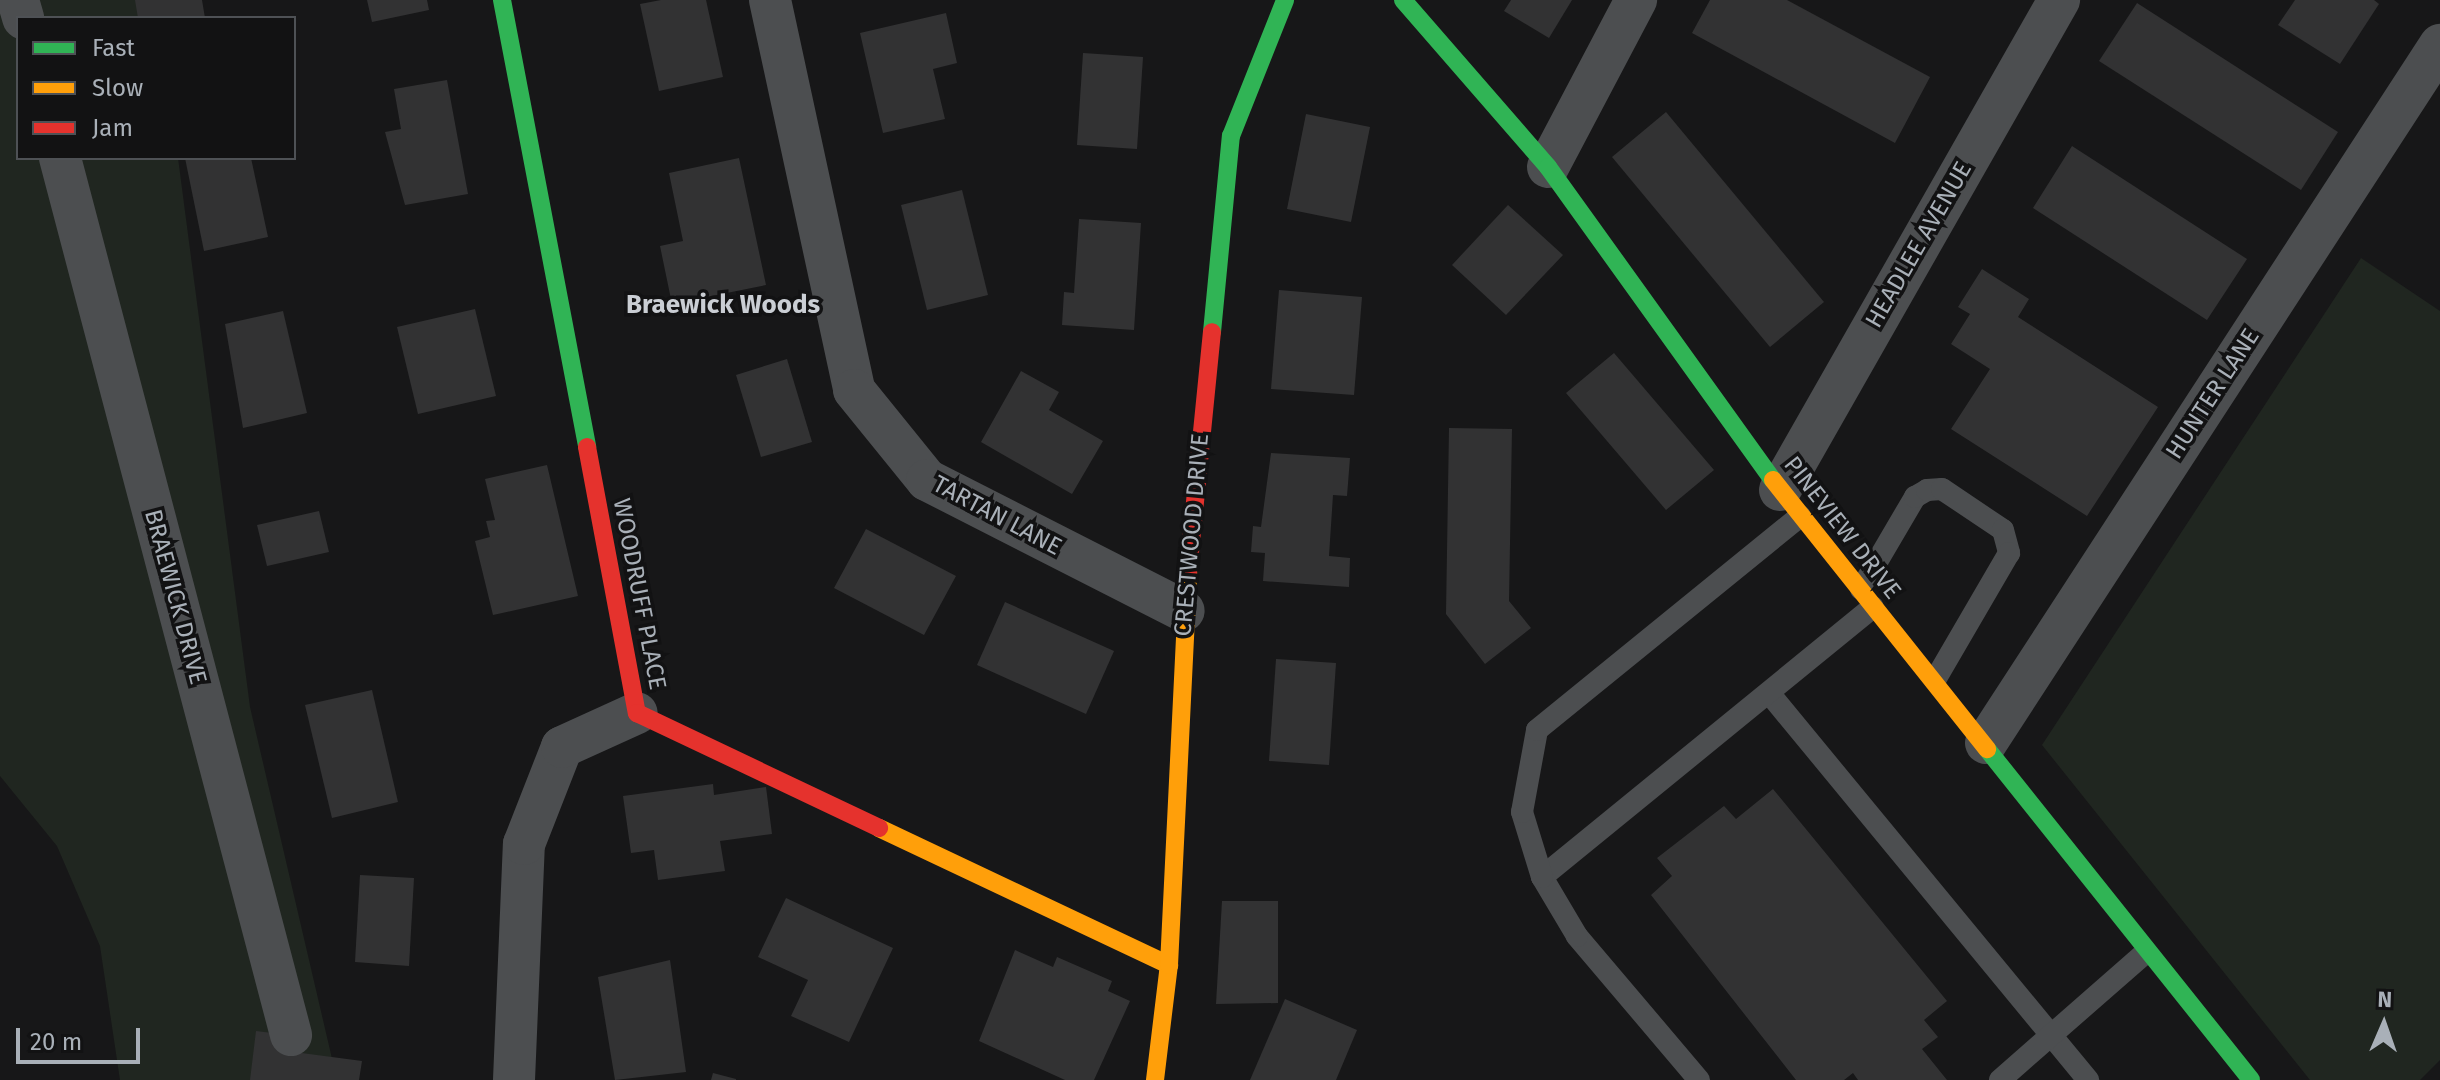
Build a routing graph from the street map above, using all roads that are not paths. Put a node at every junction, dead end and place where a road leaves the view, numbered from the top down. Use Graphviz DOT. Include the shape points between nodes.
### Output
graph roads {
  1 [pos="502,0"];
  2 [pos="770,0"];
  3 [pos="1285,0"];
  4 [pos="1403,0"];
  5 [pos="1636,0"];
  6 [pos="2059,0"];
  7 [pos="2440,45"];
  8 [pos="61,160"];
  9 [pos="1548,167"];
  10 [pos="1790,503"];
  11 [pos="1867,598"];
  12 [pos="1184,611"];
  13 [pos="1935,680"];
  14 [pos="1769,693"];
  15 [pos="637,713"];
  16 [pos="1986,743"];
  17 [pos="1542,877"];
  18 [pos="2145,953"];
  19 [pos="1169,965"];
  20 [pos="291,1035"];
  21 [pos="2052,1035"];
  22 [pos="514,1080"];
  23 [pos="1155,1080"];
  24 [pos="1699,1080"];
  25 [pos="2000,1080"];
  26 [pos="2088,1080"];
  27 [pos="2251,1080"];
  1 -- 15 [label="street, WOODRUFF PLACE"];
  2 -- 12 [label="street, TARTAN LANE" via="854,390 927,480"];
  3 -- 12 [label="street, CRESTWOOD DRIVE" via="1231,136"];
  4 -- 9 [label="street, PINEVIEW DRIVE"];
  5 -- 9 [label="street"];
  6 -- 10 [label="street, HEADLEE AVENUE"];
  7 -- 16 [label="street, HUNTER LANE"];
  8 -- 20 [label="street, BRAEWICK DRIVE"];
  9 -- 10 [label="street, PINEVIEW DRIVE"];
  10 -- 11 [label="street, PINEVIEW DRIVE"];
  10 -- 17 [label="lane" via="1537,730 1522,812"];
  11 -- 13 [label="street, PINEVIEW DRIVE"];
  11 -- 13 [label="lane" via="1915,497 1927,490 1942,489 2003,530 2009,553"];
  11 -- 14 [label="lane"];
  12 -- 19 [label="street, CRESTWOOD DRIVE"];
  13 -- 16 [label="street, PINEVIEW DRIVE"];
  14 -- 17 [label="lane"];
  14 -- 21 [label="lane"];
  15 -- 19 [label="street, WOODRUFF PLACE"];
  15 -- 22 [label="street" via="562,747 524,844"];
  16 -- 18 [label="street, PINEVIEW DRIVE"];
  17 -- 24 [label="lane" via="1577,936"];
  18 -- 21 [label="lane"];
  18 -- 27 [label="street, PINEVIEW DRIVE"];
  19 -- 23 [label="street, CRESTWOOD DRIVE"];
  21 -- 25 [label="lane"];
  21 -- 26 [label="lane"];
}
